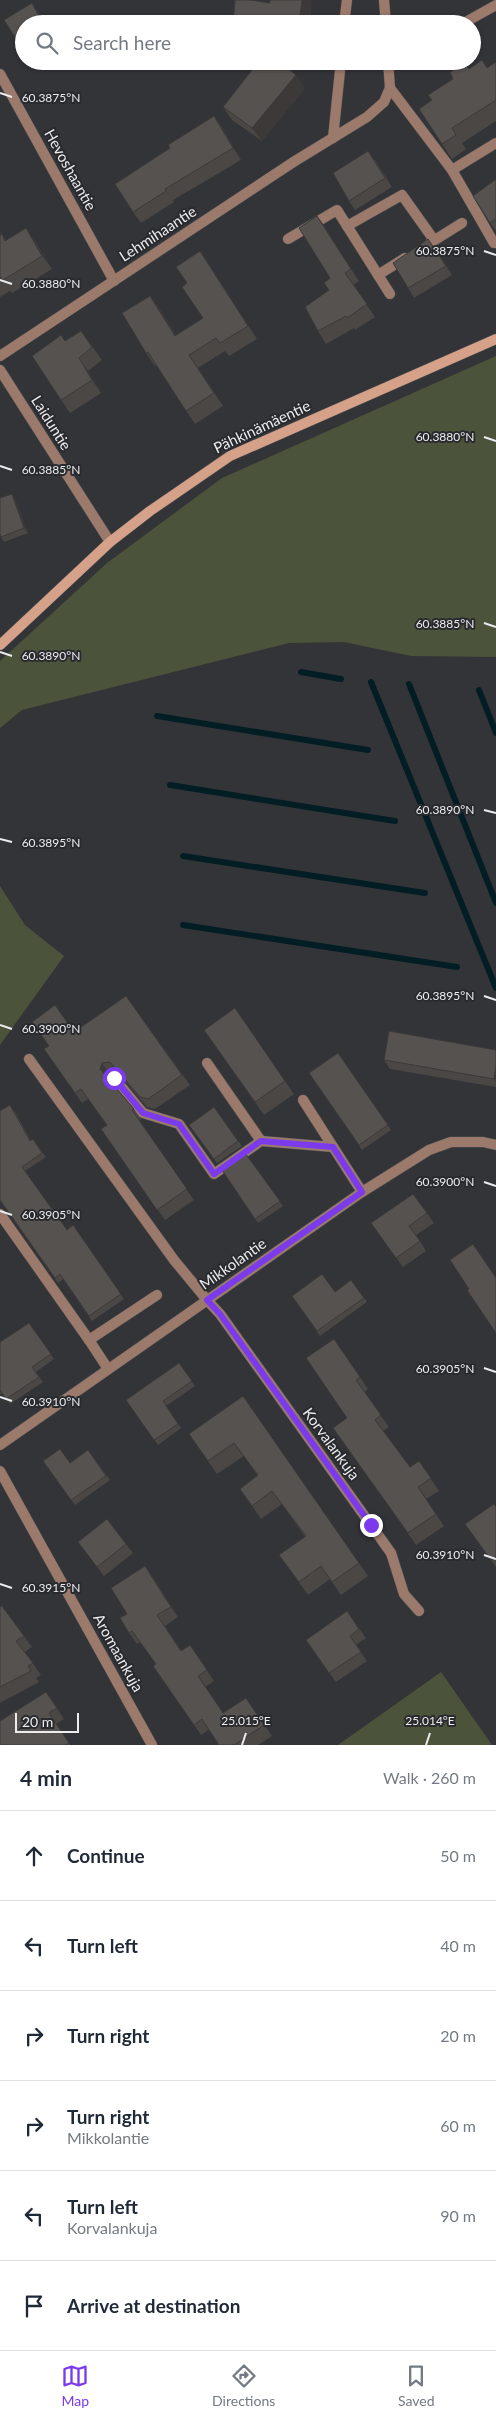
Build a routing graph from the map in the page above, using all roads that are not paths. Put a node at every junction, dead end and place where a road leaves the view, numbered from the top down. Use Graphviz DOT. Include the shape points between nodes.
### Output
graph roads {
  1 [pos="347,0"];
  2 [pos="384,0"];
  3 [pos="496,6"];
  4 [pos="345,15"];
  5 [pos="385,15"];
  6 [pos="479,15"];
  7 [pos="340,70"];
  8 [pos="389,70"];
  9 [pos="0,74"];
  10 [pos="390,88"];
  11 [pos="333,138"];
  12 [pos="496,143"];
  13 [pos="452,170"];
  14 [pos="462,223"];
  15 [pos="347,226"];
  16 [pos="288,239"];
  17 [pos="434,240"];
  18 [pos="496,243"];
  19 [pos="378,275"];
  20 [pos="114,281"];
  21 [pos="390,294"];
  22 [pos="496,340"];
  23 [pos="0,356"];
  24 [pos="0,370"];
  25 [pos="110,542"];
  26 [pos="0,645"];
  27 [pos="29,1059"];
  28 [pos="207,1063"];
  29 [pos="114,1078"];
  30 [pos="303,1100"];
  31 [pos="261,1141"];
  32 [pos="496,1145"];
  33 [pos="333,1147"];
  34 [pos="362,1192"];
  35 [pos="0,1214"];
  36 [pos="157,1295"];
  37 [pos="207,1300"];
  38 [pos="89,1340"];
  39 [pos="108,1369"];
  40 [pos="0,1445"];
  41 [pos="0,1472"];
  42 [pos="419,1611"];
  43 [pos="152,1745"];
  1 -- 4 [label="street"];
  2 -- 5 [label="street"];
  3 -- 6 [label="street"];
  7 -- 11 [label="street"];
  8 -- 10 [label="street"];
  9 -- 20 [label="street, Hevoshaantie"];
  10 -- 11 [label="street, Lehmihaantie" via="384,102"];
  10 -- 13 [label="street"];
  11 -- 20 [label="street, Lehmihaantie"];
  12 -- 13 [label="street"];
  13 -- 18 [label="street"];
  14 -- 17 [label="street"];
  15 -- 16 [label="street" via="337,210"];
  15 -- 17 [label="street" via="402,195"];
  15 -- 19 [label="street"];
  17 -- 19 [label="street"];
  19 -- 21 [label="street"];
  20 -- 23 [label="street, Lehmihaantie"];
  22 -- 25 [label="street, Pähkinämäentie" via="230,456 150,510"];
  24 -- 25 [label="street, Laiduntie"];
  25 -- 26 [label="street, Pähkinämäentie"];
  27 -- 37 [label="street, Korvalankuja" via="174,1260"];
  28 -- 31 [label="street"];
  29 -- 31 [label="street" via="143,1113 179,1124 214,1174"];
  30 -- 33 [label="street"];
  31 -- 33 [label="street"];
  32 -- 34 [label="street, Mikkolantie" via="451,1142 429,1150"];
  33 -- 34 [label="street"];
  34 -- 37 [label="street, Mikkolantie"];
  35 -- 38 [label="street"];
  36 -- 38 [label="street"];
  37 -- 39 [label="street, Mikkolantie"];
  37 -- 42 [label="street, Korvalankuja" via="391,1553 404,1594"];
  38 -- 39 [label="street"];
  39 -- 40 [label="street, Mikkolantie"];
  41 -- 43 [label="street, Aromaankuja"];
}
